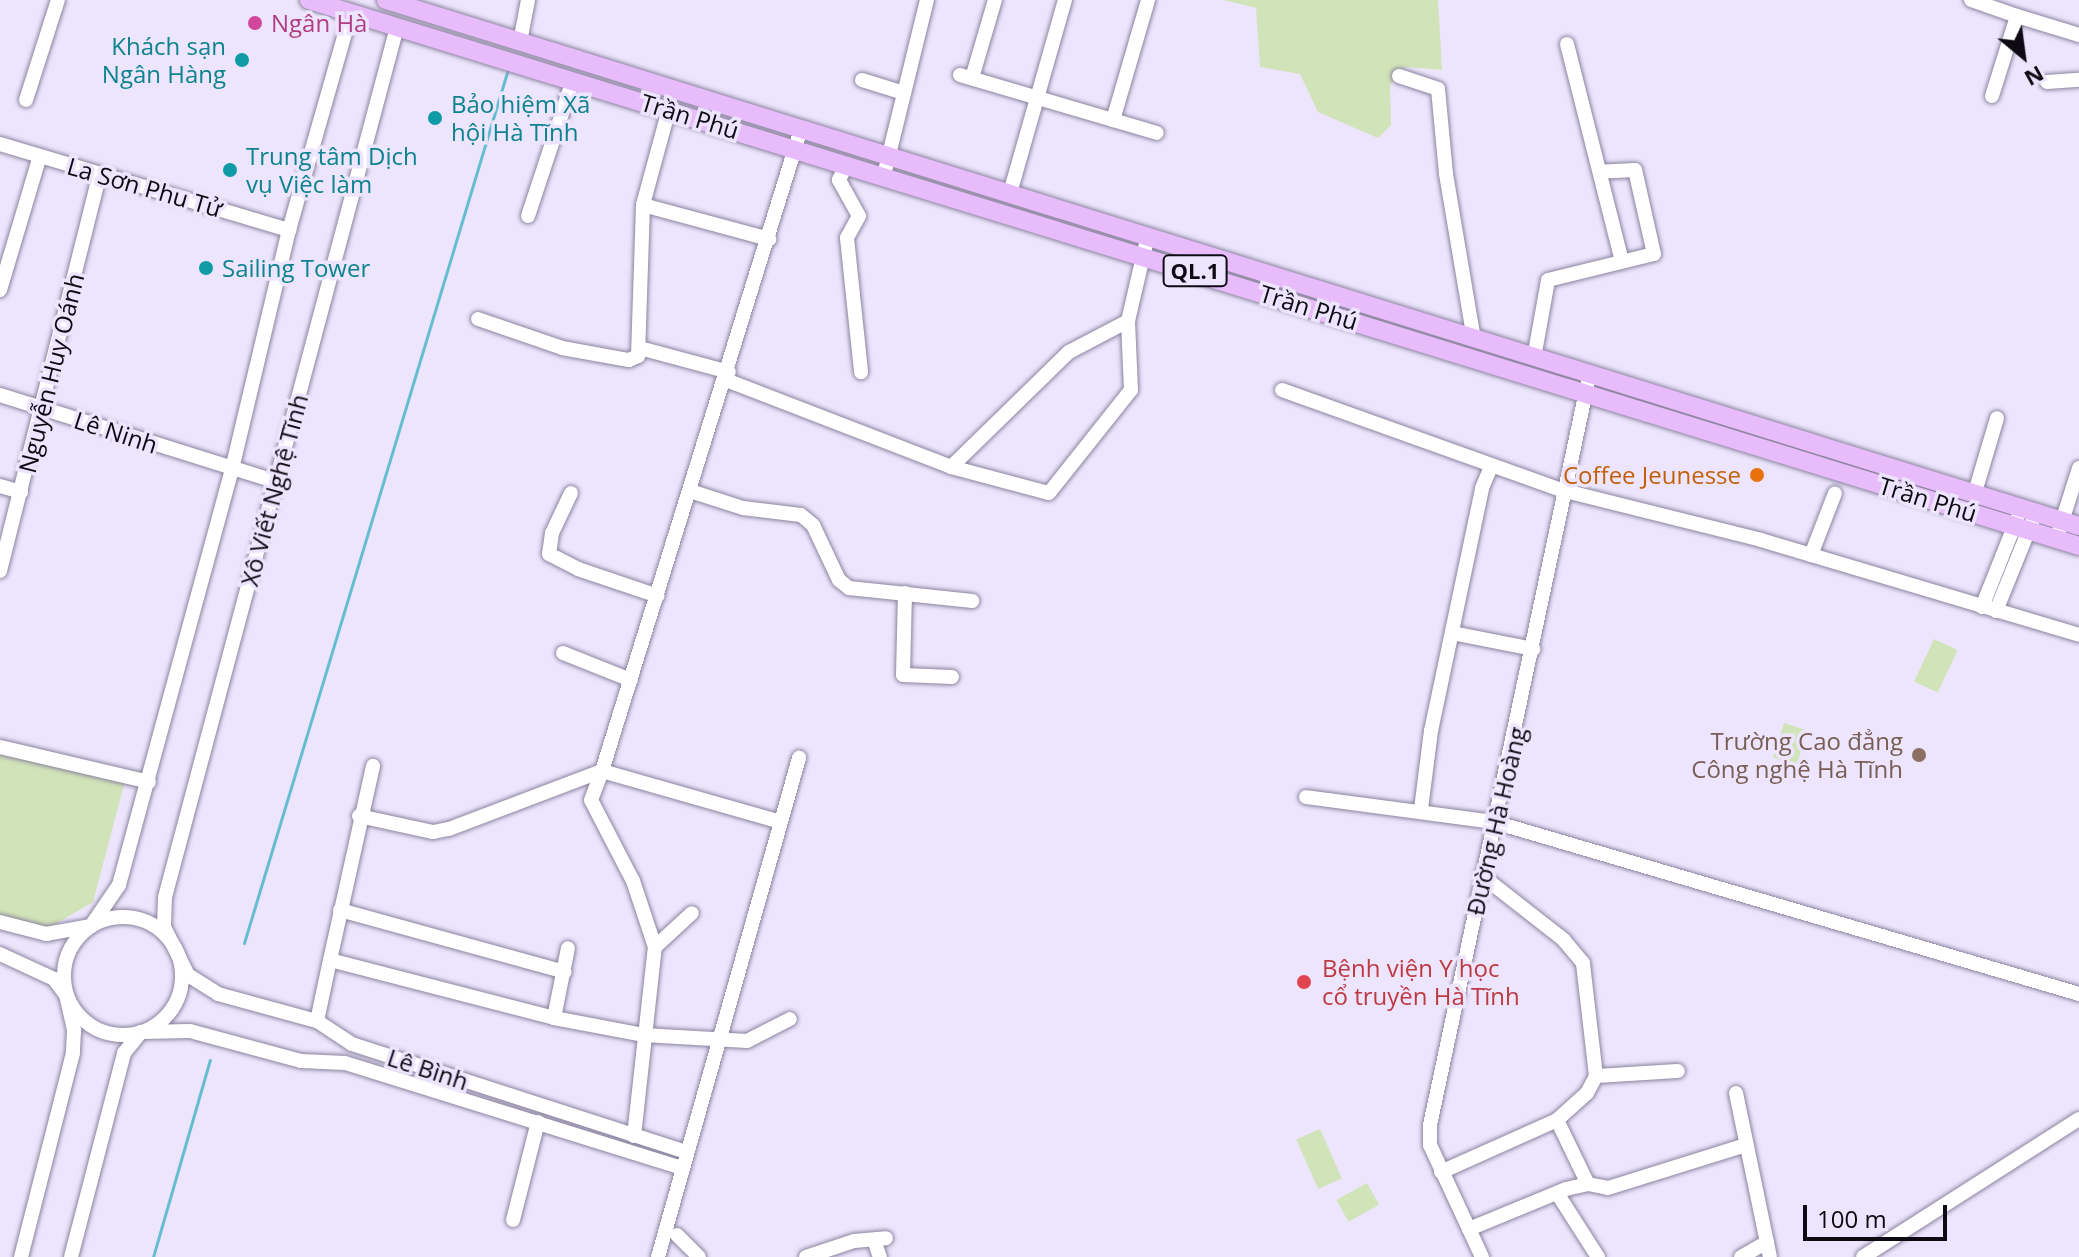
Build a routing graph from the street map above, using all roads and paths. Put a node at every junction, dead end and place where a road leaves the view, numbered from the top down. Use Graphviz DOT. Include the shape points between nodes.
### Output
graph roads {
  1 [pos="58,0"];
  2 [pos="309,0"];
  3 [pos="528,0"];
  4 [pos="927,0"];
  5 [pos="995,0"];
  6 [pos="1065,0"];
  7 [pos="1148,0"];
  8 [pos="1971,0"];
  9 [pos="390,1"];
  10 [pos="351,13"];
  11 [pos="2017,16"];
  12 [pos="397,27"];
  13 [pos="2079,35"];
  14 [pos="520,42"];
  15 [pos="1567,44"];
  16 [pos="1399,76"];
  17 [pos="573,80"];
  18 [pos="862,80"];
  19 [pos="2079,80"];
  20 [pos="2047,82"];
  21 [pos="904,93"];
  22 [pos="1992,96"];
  23 [pos="1037,98"];
  24 [pos="26,100"];
  25 [pos="669,109"];
  26 [pos="1113,120"];
  27 [pos="801,129"];
  28 [pos="1157,133"];
  29 [pos="0,144"];
  30 [pos="795,148"];
  31 [pos="40,156"];
  32 [pos="889,156"];
  33 [pos="847,164"];
  34 [pos="1600,172"];
  35 [pos="100,174"];
  36 [pos="884,175"];
  37 [pos="1010,193"];
  38 [pos="643,205"];
  39 [pos="528,216"];
  40 [pos="289,230"];
  41 [pos="1148,235"];
  42 [pos="769,239"];
  43 [pos="1144,255"];
  44 [pos="1622,261"];
  45 [pos="0,290"];
  46 [pos="478,319"];
  47 [pos="1128,321"];
  48 [pos="1474,339"];
  49 [pos="640,348"];
  50 [pos="1534,358"];
  51 [pos="861,372"];
  52 [pos="727,376"];
  53 [pos="1587,386"];
  54 [pos="1282,390"];
  55 [pos="0,395"];
  56 [pos="43,408"];
  57 [pos="1997,418"];
  58 [pos="951,467"];
  59 [pos="1491,467"];
  60 [pos="2079,468"];
  61 [pos="232,469"];
  62 [pos="277,482"];
  63 [pos="0,486"];
  64 [pos="1561,490"];
  65 [pos="690,491"];
  66 [pos="21,492"];
  67 [pos="1975,492"];
  68 [pos="571,493"];
  69 [pos="1835,493"];
  70 [pos="2025,519"];
  71 [pos="2066,528"];
  72 [pos="2079,546"];
  73 [pos="1811,555"];
  74 [pos="0,571"];
  75 [pos="905,593"];
  76 [pos="658,596"];
  77 [pos="972,601"];
  78 [pos="1989,609"];
  79 [pos="1452,633"];
  80 [pos="2079,635"];
  81 [pos="1533,649"];
  82 [pos="563,653"];
  83 [pos="952,677"];
  84 [pos="631,680"];
  85 [pos="0,747"];
  86 [pos="799,758"];
  87 [pos="373,766"];
  88 [pos="602,771"];
  89 [pos="149,782"];
  90 [pos="1306,797"];
  91 [pos="1421,809"];
  92 [pos="359,816"];
  93 [pos="781,822"];
  94 [pos="1494,822"];
  95 [pos="1481,875"];
  96 [pos="340,910"];
  97 [pos="692,913"];
  98 [pos="0,922"];
  99 [pos="91,926"];
  100 [pos="655,947"];
  101 [pos="568,948"];
  102 [pos="177,950"];
  103 [pos="0,954"];
  104 [pos="330,960"];
  105 [pos="565,972"];
  106 [pos="2079,994"];
  107 [pos="66,995"];
  108 [pos="554,1018"];
  109 [pos="790,1019"];
  110 [pos="317,1021"];
  111 [pos="141,1032"];
  112 [pos="644,1035"];
  113 [pos="719,1040"];
  114 [pos="352,1044"];
  115 [pos="345,1063"];
  116 [pos="1678,1071"];
  117 [pos="1596,1076"];
  118 [pos="1736,1093"];
  119 [pos="2079,1119"];
  120 [pos="1557,1120"];
  121 [pos="538,1122"];
  122 [pos="634,1136"];
  123 [pos="1746,1145"];
  124 [pos="687,1152"];
  125 [pos="683,1168"];
  126 [pos="1441,1172"];
  127 [pos="1588,1184"];
  128 [pos="1557,1193"];
  129 [pos="513,1220"];
  130 [pos="1469,1229"];
  131 [pos="677,1235"];
  132 [pos="1768,1250"];
  133 [pos="21,1257"];
  134 [pos="71,1257"];
  135 [pos="658,1257"];
  136 [pos="699,1257"];
  137 [pos="808,1257"];
  138 [pos="880,1257"];
  139 [pos="1482,1257"];
  140 [pos="1598,1257"];
  141 [pos="1741,1257"];
  142 [pos="1863,1257"];
  1 -- 24 [label="street"];
  2 -- 10 [label="main road, Trần Phú / QL.1"];
  3 -- 14 [label="street"];
  4 -- 21 [label="street"];
  5 -- 23 [label="street" via="966,76"];
  6 -- 23 [label="street"];
  7 -- 26 [label="street"];
  8 -- 11 [label="street"];
  9 -- 14 [label="main road, Trần Phú / QL.1"];
  10 -- 12 [label="main road, Trần Phú / QL.1"];
  10 -- 40 [label="street, Xô Viết Nghệ Tĩnh"];
  11 -- 13 [label="street"];
  11 -- 22 [label="street"];
  12 -- 17 [label="main road, Trần Phú / QL.1"];
  12 -- 62 [label="street, Xô Viết Nghệ Tĩnh"];
  14 -- 27 [label="main road, Trần Phú / QL.1"];
  15 -- 34 [label="street"];
  16 -- 48 [label="street" via="1438,89 1446,174"];
  17 -- 25 [label="main road, Trần Phú / QL.1"];
  17 -- 39 [label="street"];
  18 -- 21 [label="street"];
  19 -- 20 [label="street"];
  21 -- 32 [label="street"];
  23 -- 26 [label="street"];
  23 -- 37 [label="street"];
  25 -- 30 [label="main road, Trần Phú / QL.1"];
  25 -- 38 [label="street"];
  26 -- 28 [label="street"];
  27 -- 30 [label="street"];
  27 -- 32 [label="main road, Trần Phú / QL.1"];
  29 -- 31 [label="street, La Sơn Phu Tử"];
  30 -- 33 [label="main road, Trần Phú / QL.1"];
  30 -- 42 [label="street"];
  31 -- 35 [label="street, La Sơn Phu Tử"];
  31 -- 45 [label="street"];
  32 -- 36 [label="street"];
  32 -- 37 [label="main road, Trần Phú / QL.1"];
  33 -- 36 [label="main road, Trần Phú / QL.1"];
  33 -- 51 [label="street" via="839,180 859,216 847,238"];
  34 -- 44 [label="street"];
  34 -- 44 [label="street" via="1632,168 1638,174 1654,254"];
  35 -- 40 [label="street, La Sơn Phu Tử"];
  35 -- 56 [label="street, Nguyễn Huy Oánh"];
  36 -- 43 [label="main road, Trần Phú / QL.1"];
  37 -- 41 [label="main road, Trần Phú / QL.1"];
  38 -- 42 [label="street"];
  38 -- 49 [label="street"];
  40 -- 61 [label="street, Xô Viết Nghệ Tĩnh"];
  41 -- 43 [label="street"];
  41 -- 48 [label="main road, Trần Phú / QL.1"];
  42 -- 52 [label="street"];
  43 -- 47 [label="street"];
  43 -- 53 [label="main road, Trần Phú / QL.1"];
  44 -- 50 [label="street" via="1548,280"];
  46 -- 49 [label="street" via="612,358 629,360"];
  47 -- 58 [label="street" via="1069,352"];
  47 -- 58 [label="street" via="1131,390 1049,493"];
  48 -- 50 [label="main road, Trần Phú / QL.1"];
  49 -- 52 [label="street"];
  50 -- 53 [label="main road, Trần Phú / QL.1"];
  52 -- 58 [label="street"];
  52 -- 65 [label="street"];
  53 -- 64 [label="street, Đường Hà Hoàng"];
  53 -- 67 [label="main road, Trần Phú / QL.1"];
  53 -- 70 [label="main road, Trần Phú / QL.1"];
  54 -- 59 [label="street"];
  55 -- 56 [label="street, Lê Ninh"];
  56 -- 61 [label="street, Lê Ninh"];
  56 -- 66 [label="street, Nguyễn Huy Oánh"];
  57 -- 67 [label="street"];
  59 -- 64 [label="street"];
  59 -- 79 [label="street"];
  60 -- 71 [label="street"];
  61 -- 62 [label="street, Lê Ninh"];
  61 -- 89 [label="street, Xô Viết Nghệ Tĩnh"];
  62 -- 102 [label="street, Xô Viết Nghệ Tĩnh" via="165,897 164,927"];
  63 -- 66 [label="street"];
  64 -- 73 [label="street"];
  64 -- 81 [label="street, Đường Hà Hoàng"];
  65 -- 75 [label="street" via="743,508 801,515 813,525 844,585"];
  65 -- 76 [label="street"];
  66 -- 74 [label="street, Nguyễn Huy Oánh"];
  67 -- 70 [label="main road, Trần Phú / QL.1"];
  68 -- 76 [label="street" via="552,533 549,554"];
  69 -- 73 [label="street"];
  70 -- 71 [label="main road, Trần Phú / QL.1"];
  70 -- 78 [label="street"];
  71 -- 72 [label="main road, Trần Phú / QL.1"];
  73 -- 78 [label="street"];
  75 -- 77 [label="street"];
  75 -- 83 [label="street" via="903,675"];
  76 -- 84 [label="street"];
  78 -- 80 [label="street"];
  79 -- 81 [label="street"];
  79 -- 91 [label="street"];
  81 -- 94 [label="street, Đường Hà Hoàng"];
  82 -- 84 [label="street"];
  84 -- 88 [label="street"];
  85 -- 89 [label="street"];
  86 -- 93 [label="street"];
  87 -- 92 [label="street"];
  88 -- 92 [label="street" via="433,832"];
  88 -- 93 [label="street"];
  88 -- 100 [label="street" via="591,800 633,881"];
  89 -- 99 [label="street, Xô Viết Nghệ Tĩnh" via="119,885"];
  90 -- 91 [label="street"];
  91 -- 94 [label="street"];
  92 -- 96 [label="street"];
  93 -- 113 [label="street"];
  94 -- 95 [label="street, Đường Hà Hoàng"];
  94 -- 106 [label="street"];
  95 -- 117 [label="street" via="1564,940 1583,963"];
  95 -- 126 [label="street, Đường Hà Hoàng" via="1430,1125 1430,1145"];
  96 -- 104 [label="street"];
  96 -- 105 [label="street"];
  97 -- 100 [label="street"];
  98 -- 99 [label="street" via="46,934"];
  99 -- 102 [label="street" via="123,916 140,918 168,936"];
  99 -- 107 [label="street" via="64,963"];
  100 -- 112 [label="street"];
  101 -- 105 [label="street"];
  102 -- 110 [label="street, Lê Bình" via="188,975 203,986"];
  102 -- 111 [label="street" via="181,990 159,1023"];
  103 -- 107 [label="street" via="42,969"];
  104 -- 108 [label="street"];
  104 -- 110 [label="street"];
  105 -- 108 [label="street"];
  107 -- 111 [label="street" via="81,1018 104,1033"];
  107 -- 133 [label="street" via="73,1053"];
  108 -- 112 [label="street"];
  109 -- 113 [label="street" via="758,1038"];
  110 -- 114 [label="street, Lê Bình"];
  111 -- 115 [label="street, Lê Bình" via="190,1031 301,1061"];
  111 -- 134 [label="street" via="124,1053"];
  112 -- 113 [label="street"];
  112 -- 122 [label="street"];
  113 -- 124 [label="street"];
  114 -- 115 [label="street"];
  114 -- 122 [label="street, Lê Bình"];
  115 -- 121 [label="street, Lê Bình"];
  116 -- 117 [label="street"];
  117 -- 120 [label="street" via="1587,1093"];
  118 -- 123 [label="street"];
  119 -- 142 [label="street"];
  120 -- 126 [label="street"];
  120 -- 127 [label="street"];
  121 -- 125 [label="street, Lê Bình"];
  121 -- 129 [label="street"];
  122 -- 124 [label="street, Lê Bình"];
  123 -- 127 [label="street" via="1608,1188"];
  123 -- 132 [label="street"];
  124 -- 125 [label="street"];
  125 -- 135 [label="street"];
  126 -- 130 [label="street, Đường Hà Hoàng"];
  127 -- 128 [label="street"];
  128 -- 130 [label="street"];
  128 -- 140 [label="street"];
  130 -- 139 [label="street, Đường Hà Hoàng"];
  131 -- 136 [label="street"];
  132 -- 141 [label="street"];
  137 -- 138 [label="street" via="880,1239"];
}
